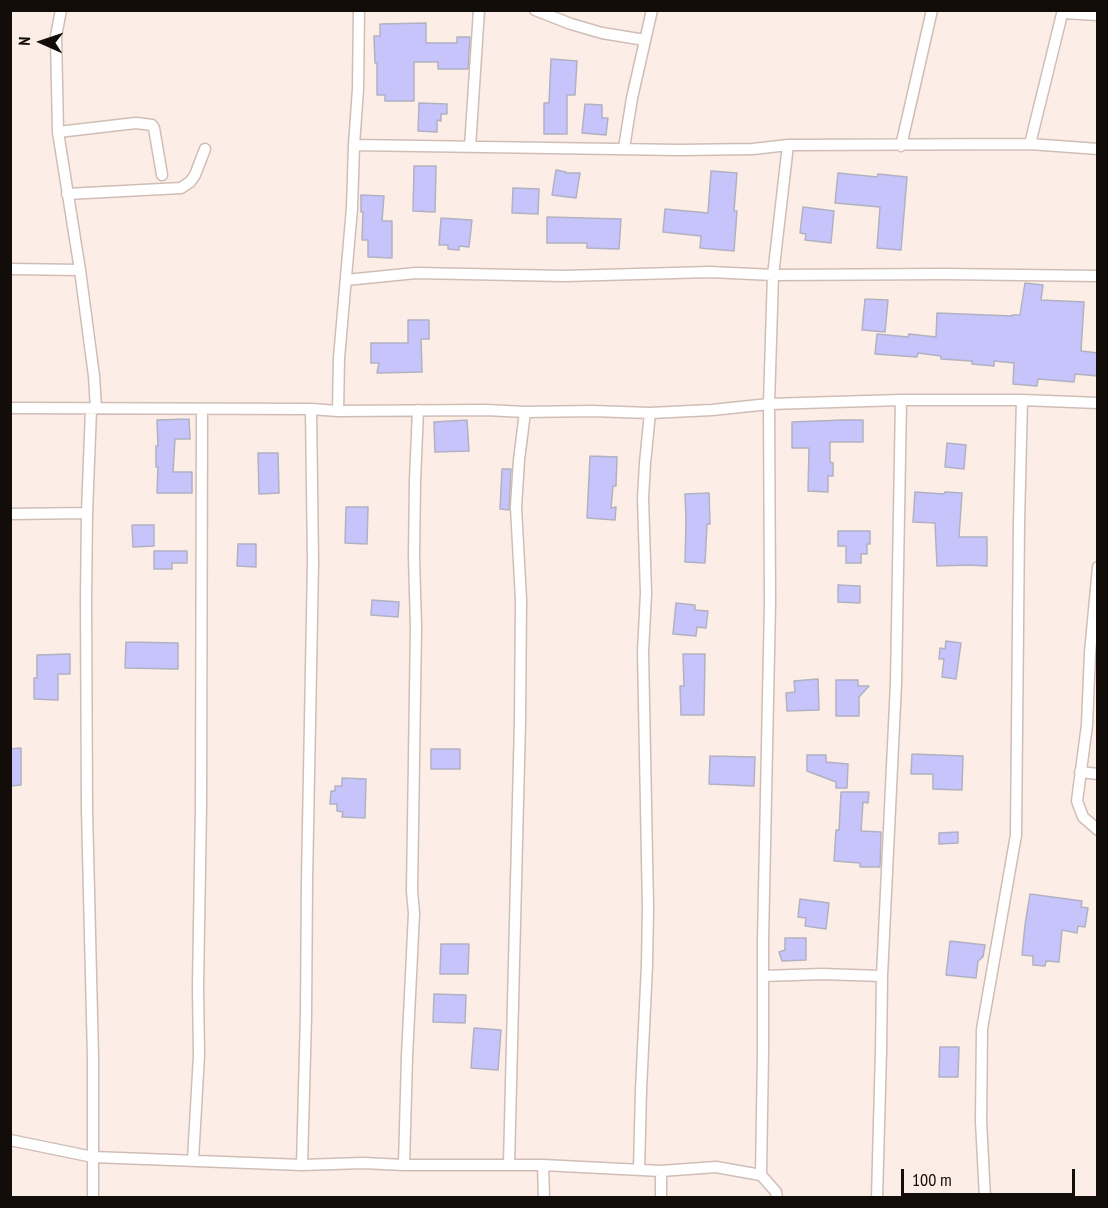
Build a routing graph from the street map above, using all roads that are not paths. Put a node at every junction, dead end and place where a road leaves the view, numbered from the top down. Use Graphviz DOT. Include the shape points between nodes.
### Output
graph roads {
  1 [pos="61,10"];
  2 [pos="359,10"];
  3 [pos="479,10"];
  4 [pos="535,10"];
  5 [pos="652,10"];
  6 [pos="932,10"];
  7 [pos="1063,12"];
  8 [pos="1098,15"];
  9 [pos="645,40"];
  10 [pos="58,132"];
  11 [pos="1030,144"];
  12 [pos="354,145"];
  13 [pos="788,145"];
  14 [pos="901,146"];
  15 [pos="470,147"];
  16 [pos="624,148"];
  17 [pos="205,149"];
  18 [pos="1098,149"];
  19 [pos="162,175"];
  20 [pos="67,194"];
  21 [pos="10,269"];
  22 [pos="80,270"];
  23 [pos="773,275"];
  24 [pos="1098,276"];
  25 [pos="346,280"];
  26 [pos="901,400"];
  27 [pos="1022,400"];
  28 [pos="769,404"];
  29 [pos="1098,404"];
  30 [pos="10,408"];
  31 [pos="96,409"];
  32 [pos="311,409"];
  33 [pos="202,410"];
  34 [pos="338,411"];
  35 [pos="418,411"];
  36 [pos="525,412"];
  37 [pos="650,413"];
  38 [pos="87,513"];
  39 [pos="10,514"];
  40 [pos="1098,567"];
  41 [pos="1094,653"];
  42 [pos="1080,772"];
  43 [pos="1098,774"];
  44 [pos="1098,830"];
  45 [pos="882,975"];
  46 [pos="763,976"];
  47 [pos="10,1140"];
  48 [pos="93,1157"];
  49 [pos="192,1160"];
  50 [pos="509,1164"];
  51 [pos="302,1165"];
  52 [pos="404,1165"];
  53 [pos="543,1165"];
  54 [pos="639,1170"];
  55 [pos="661,1172"];
  56 [pos="761,1175"];
  57 [pos="93,1197"];
  58 [pos="544,1197"];
  59 [pos="662,1197"];
  60 [pos="777,1197"];
  61 [pos="877,1197"];
  62 [pos="985,1197"];
  1 -- 10 [label="street" via="56,36"];
  2 -- 12 [label="street"];
  3 -- 15 [label="street"];
  4 -- 9 [label="street" via="602,33"];
  5 -- 9 [label="street"];
  6 -- 14 [label="street"];
  7 -- 8 [label="street"];
  7 -- 11 [label="street"];
  9 -- 16 [label="street"];
  10 -- 19 [label="street" via="136,123 152,125"];
  10 -- 20 [label="street"];
  11 -- 14 [label="street"];
  11 -- 18 [label="street"];
  12 -- 15 [label="street"];
  12 -- 25 [label="street"];
  13 -- 14 [label="street"];
  13 -- 16 [label="street" via="753,149"];
  13 -- 23 [label="street"];
  15 -- 16 [label="street"];
  17 -- 20 [label="street" via="195,176 181,188"];
  20 -- 22 [label="street"];
  21 -- 22 [label="street"];
  22 -- 31 [label="street"];
  23 -- 24 [label="street"];
  23 -- 25 [label="street" via="416,273"];
  23 -- 28 [label="street"];
  25 -- 34 [label="street"];
  26 -- 27 [label="street"];
  26 -- 28 [label="street"];
  26 -- 45 [label="street" via="896,683"];
  27 -- 29 [label="street"];
  27 -- 62 [label="street" via="1016,835 982,1029"];
  28 -- 37 [label="street"];
  28 -- 46 [label="street" via="770,603"];
  30 -- 31 [label="street"];
  31 -- 33 [label="street"];
  31 -- 38 [label="street" via="91,409"];
  32 -- 33 [label="street"];
  32 -- 34 [label="street"];
  32 -- 51 [label="street" via="313,563"];
  33 -- 49 [label="street" via="199,1055"];
  34 -- 35 [label="street"];
  35 -- 36 [label="street"];
  35 -- 52 [label="street" via="414,913"];
  36 -- 37 [label="street"];
  36 -- 50 [label="street" via="516,507 521,600 520,722"];
  37 -- 54 [label="street" via="643,498 648,908"];
  38 -- 39 [label="street"];
  38 -- 48 [label="street"];
  40 -- 41 [label="street"];
  41 -- 42 [label="street"];
  42 -- 43 [label="street"];
  42 -- 44 [label="street" via="1077,801 1083,817"];
  45 -- 46 [label="street"];
  45 -- 61 [label="street"];
  46 -- 56 [label="street"];
  47 -- 48 [label="street"];
  48 -- 49 [label="street"];
  48 -- 57 [label="street"];
  49 -- 51 [label="street"];
  50 -- 52 [label="street"];
  50 -- 53 [label="street"];
  51 -- 52 [label="street"];
  53 -- 54 [label="street"];
  53 -- 58 [label="street"];
  54 -- 55 [label="street"];
  55 -- 56 [label="street" via="716,1167"];
  55 -- 59 [label="street"];
  56 -- 60 [label="street"];
}
